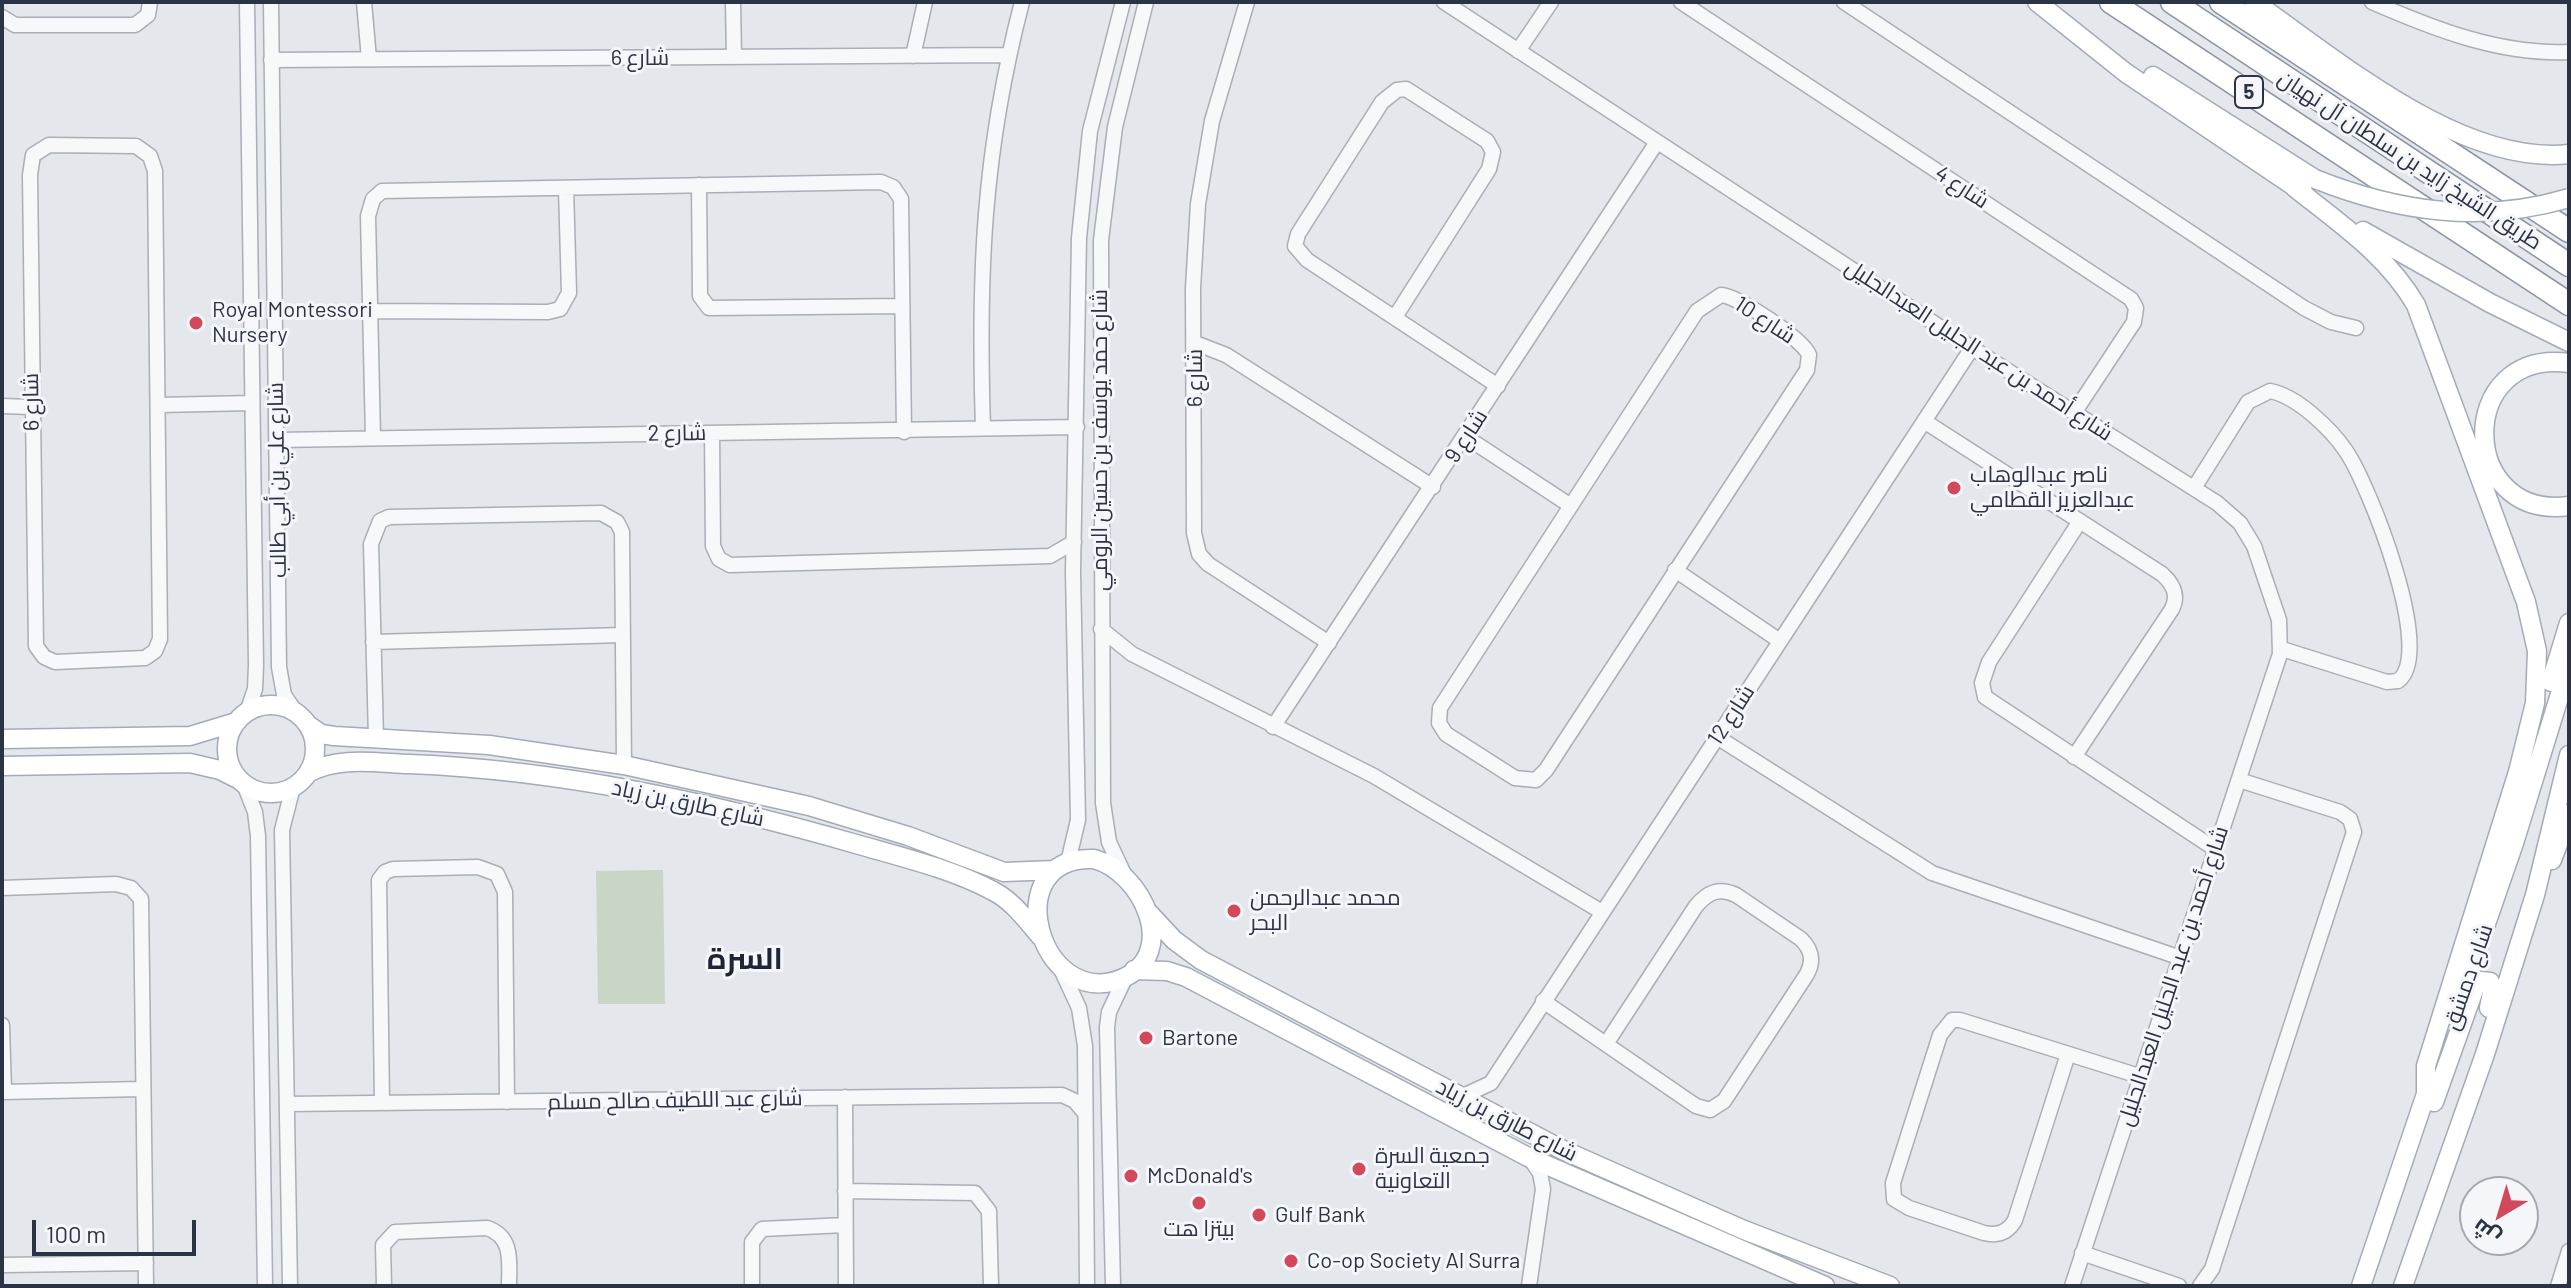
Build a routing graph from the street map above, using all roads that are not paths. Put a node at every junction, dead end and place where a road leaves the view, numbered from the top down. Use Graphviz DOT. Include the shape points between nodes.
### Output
graph roads {
  1 [pos="150,2"];
  2 [pos="247,2"];
  3 [pos="271,2"];
  4 [pos="364,2"];
  5 [pos="733,2"];
  6 [pos="925,2"];
  7 [pos="1022,2"];
  8 [pos="1123,2"];
  9 [pos="1146,2"];
  10 [pos="1247,2"];
  11 [pos="1444,2"];
  12 [pos="1551,2"];
  13 [pos="1681,2"];
  14 [pos="1844,2"];
  15 [pos="2038,2"];
  16 [pos="2111,2"];
  17 [pos="2172,2"];
  18 [pos="2221,2"];
  19 [pos="2254,2"];
  20 [pos="2372,2"];
  21 [pos="2,17"];
  22 [pos="1518,51"];
  23 [pos="2569,52"];
  24 [pos="1008,55"];
  25 [pos="913,56"];
  26 [pos="734,57"];
  27 [pos="369,59"];
  28 [pos="271,60"];
  29 [pos="1097,99"];
  30 [pos="1120,105"];
  31 [pos="1091,128"];
  32 [pos="1114,135"];
  33 [pos="1657,142"];
  34 [pos="2569,154"];
  35 [pos="699,185"];
  36 [pos="2294,187"];
  37 [pos="566,188"];
  38 [pos="2569,198"];
  39 [pos="2564,228"];
  40 [pos="250,233"];
  41 [pos="274,234"];
  42 [pos="250,262"];
  43 [pos="2569,265"];
  44 [pos="274,267"];
  45 [pos="2569,304"];
  46 [pos="902,306"];
  47 [pos="372,311"];
  48 [pos="1395,317"];
  49 [pos="2356,328"];
  50 [pos="2569,342"];
  51 [pos="1195,343"];
  52 [pos="1972,348"];
  53 [pos="2569,363"];
  54 [pos="1498,386"];
  55 [pos="252,403"];
  56 [pos="158,405"];
  57 [pos="2,406"];
  58 [pos="31,407"];
  59 [pos="2074,413"];
  60 [pos="1924,421"];
  61 [pos="1077,427"];
  62 [pos="983,428"];
  63 [pos="904,432"];
  64 [pos="712,433"];
  65 [pos="1466,437"];
  66 [pos="373,438"];
  67 [pos="277,440"];
  68 [pos="1433,487"];
  69 [pos="2194,488"];
  70 [pos="1568,504"];
  71 [pos="2569,506"];
  72 [pos="2080,521"];
  73 [pos="1074,542"];
  74 [pos="1050,556"];
  75 [pos="1675,570"];
  76 [pos="1073,572"];
  77 [pos="2569,623"];
  78 [pos="1101,629"];
  79 [pos="623,635"];
  80 [pos="1780,641"];
  81 [pos="373,642"];
  82 [pos="1329,643"];
  83 [pos="2282,649"];
  84 [pos="1132,654"];
  85 [pos="256,665"];
  86 [pos="2569,665"];
  87 [pos="279,667"];
  88 [pos="1102,670"];
  89 [pos="241,717"];
  90 [pos="302,719"];
  91 [pos="1273,727"];
  92 [pos="1717,737"];
  93 [pos="65,738"];
  94 [pos="376,738"];
  95 [pos="2,739"];
  96 [pos="87,739"];
  97 [pos="1077,743"];
  98 [pos="1103,743"];
  99 [pos="489,745"];
  100 [pos="527,749"];
  101 [pos="2569,755"];
  102 [pos="2074,757"];
  103 [pos="66,765"];
  104 [pos="87,765"];
  105 [pos="624,765"];
  106 [pos="2,766"];
  107 [pos="485,769"];
  108 [pos="2518,772"];
  109 [pos="308,773"];
  110 [pos="524,774"];
  111 [pos="2239,780"];
  112 [pos="241,781"];
  113 [pos="293,787"];
  114 [pos="2569,814"];
  115 [pos="2215,849"];
  116 [pos="1061,866"];
  117 [pos="258,869"];
  118 [pos="282,870"];
  119 [pos="1126,878"];
  120 [pos="2,888"];
  121 [pos="2535,895"];
  122 [pos="1148,912"];
  123 [pos="1602,912"];
  124 [pos="1041,937"];
  125 [pos="2178,957"];
  126 [pos="1060,967"];
  127 [pos="1130,973"];
  128 [pos="1543,1001"];
  129 [pos="2,1025"];
  130 [pos="1606,1044"];
  131 [pos="2068,1054"];
  132 [pos="2485,1054"];
  133 [pos="1085,1076"];
  134 [pos="2139,1076"];
  135 [pos="1491,1083"];
  136 [pos="142,1089"];
  137 [pos="3,1092"];
  138 [pos="2426,1093"];
  139 [pos="1062,1095"];
  140 [pos="845,1097"];
  141 [pos="1461,1097"];
  142 [pos="507,1102"];
  143 [pos="382,1103"];
  144 [pos="287,1104"];
  145 [pos="1084,1112"];
  146 [pos="1495,1115"];
  147 [pos="1528,1157"];
  148 [pos="845,1191"];
  149 [pos="845,1225"];
  150 [pos="1744,1230"];
  151 [pos="1736,1250"];
  152 [pos="2569,1251"];
  153 [pos="2082,1253"];
  154 [pos="146,1263"];
  155 [pos="2,1265"];
  156 [pos="264,1281"];
  157 [pos="290,1281"];
  158 [pos="146,1286"];
  159 [pos="384,1286"];
  160 [pos="509,1286"];
  161 [pos="752,1286"];
  162 [pos="846,1286"];
  163 [pos="991,1286"];
  164 [pos="1087,1286"];
  165 [pos="1113,1286"];
  166 [pos="1529,1286"];
  167 [pos="1825,1286"];
  168 [pos="1890,1286"];
  169 [pos="2072,1286"];
  170 [pos="2179,1286"];
  171 [pos="2200,1286"];
  172 [pos="2361,1286"];
  173 [pos="2371,1286"];
  174 [pos="2403,1286"];
  175 [pos="2558,1286"];
  1 -- 21 [label="street" via="148,15 135,25 15,25"];
  2 -- 40 [label="street, شارع علي بن أبي طالب"];
  3 -- 28 [label="street, شارع علي بن أبي طالب"];
  4 -- 27 [label="street"];
  5 -- 26 [label="street"];
  6 -- 25 [label="street"];
  7 -- 24 [label="street"];
  8 -- 29 [label="street, شارع حمد يوسف بن حسين الرومي"];
  9 -- 30 [label="street, شارع حمد يوسف بن حسين الرومي"];
  10 -- 51 [label="street, شارع 6" via="1223,76 1204,166 1194,275"];
  11 -- 22 [label="street, شارع أحمد بن عبد الجليل العبدالجليل"];
  12 -- 22 [label="street"];
  13 -- 59 [label="street, شارع 4" via="2131,299 2134,322"];
  14 -- 49 [label="street" via="2304,308"];
  15 -- 36 [label="main road" via="2126,73"];
  15 -- 38 [label="main road, bridge" via="2315,179 2373,200 2434,212 2497,212"];
  16 -- 45 [label="highway, طريق الشيخ زايد بن سلطان آل نهيان / 5"];
  17 -- 43 [label="highway, طريق الشيخ زايد بن سلطان آل نهيان / 5"];
  18 -- 39 [label="highway"];
  19 -- 34 [label="main road" via="2452,131 2509,151"];
  20 -- 23 [label="street" via="2507,49"];
  22 -- 33 [label="street, شارع أحمد بن عبد الجليل العبدالجليل"];
  24 -- 25 [label="street, شارع 6"];
  24 -- 62 [label="street" via="982,239"];
  25 -- 26 [label="street, شارع 6"];
  26 -- 27 [label="street, شارع 6"];
  27 -- 28 [label="street, شارع 6"];
  28 -- 41 [label="street, شارع علي بن أبي طالب"];
  29 -- 30 [label="street"];
  29 -- 31 [label="street, شارع حمد يوسف بن حسين الرومي"];
  30 -- 32 [label="street, شارع حمد يوسف بن حسين الرومي"];
  31 -- 32 [label="street" via="1104,126"];
  31 -- 61 [label="street, شارع حمد يوسف بن حسين الرومي" via="1079,238"];
  32 -- 78 [label="street, شارع حمد يوسف بن حسين الرومي" via="1099,268"];
  33 -- 52 [label="street, شارع أحمد بن عبد الجليل العبدالجليل"];
  33 -- 54 [label="street, شارع 9"];
  35 -- 37 [label="street"];
  35 -- 46 [label="street" via="889,184 901,199"];
  35 -- 46 [label="street" via="700,296 709,308"];
  36 -- 50 [label="main road" via="2438,274"];
  36 -- 108 [label="main road" via="2391,269 2428,332 2533,626 2538,677"];
  37 -- 47 [label="street" via="380,192 368,216"];
  37 -- 47 [label="street" via="569,293 560,309"];
  40 -- 41 [label="street" via="264,239"];
  40 -- 42 [label="street, شارع علي بن أبي طالب"];
  41 -- 44 [label="street, شارع علي بن أبي طالب"];
  42 -- 44 [label="street" via="261,256"];
  42 -- 55 [label="street, شارع علي بن أبي طالب"];
  44 -- 67 [label="street, شارع علي بن أبي طالب"];
  46 -- 63 [label="street"];
  47 -- 66 [label="street"];
  48 -- 48 [label="street" via="1302,256 1295,244 1382,102 1406,89 1487,141 1493,156"];
  48 -- 54 [label="street"];
  51 -- 68 [label="street" via="1226,355"];
  51 -- 82 [label="street, شارع 6" via="1197,549 1217,571"];
  52 -- 59 [label="street, شارع أحمد بن عبد الجليل العبدالجليل"];
  52 -- 60 [label="street, شارع 12"];
  53 -- 71 [label="main road" via="2531,365 2507,379 2488,405 2483,435 2490,465 2511,492 2538,505"];
  54 -- 65 [label="street, شارع 9"];
  55 -- 56 [label="street"];
  55 -- 85 [label="street, شارع علي بن أبي طالب"];
  56 -- 58 [label="street, شارع 6" via="157,647 145,658 55,662 41,655 35,641"];
  56 -- 58 [label="street, شارع 6" via="153,160 136,146 49,145 33,155 30,175"];
  57 -- 58 [label="street"];
  59 -- 69 [label="street, شارع أحمد بن عبد الجليل العبدالجليل"];
  60 -- 72 [label="street"];
  60 -- 80 [label="street, شارع 12"];
  61 -- 62 [label="street, شارع 2"];
  61 -- 73 [label="street, شارع حمد يوسف بن حسين الرومي"];
  62 -- 63 [label="street, شارع 2"];
  63 -- 64 [label="street, شارع 2"];
  64 -- 66 [label="street, شارع 2"];
  64 -- 74 [label="street" via="713,546 719,559 730,565"];
  65 -- 68 [label="street, شارع 9"];
  65 -- 70 [label="street"];
  66 -- 67 [label="street, شارع 2"];
  67 -- 87 [label="street, شارع علي بن أبي طالب"];
  68 -- 82 [label="street, شارع 9"];
  69 -- 83 [label="street, شارع أحمد بن عبد الجليل العبدالجليل" via="2234,517 2249,536 2279,620"];
  69 -- 83 [label="street" via="2244,408 2266,391 2283,395 2328,430 2362,479 2404,599 2406,672 2398,681 2387,682"];
  70 -- 75 [label="street, شارع 10" via="1697,311 1716,296 1735,298 1805,346 1808,365"];
  70 -- 75 [label="street, شارع 10" via="1438,713 1446,734 1515,778 1529,781 1542,775"];
  72 -- 102 [label="street" via="1989,662 1982,683 1990,702"];
  72 -- 102 [label="street" via="2162,574 2176,596"];
  73 -- 74 [label="street"];
  73 -- 76 [label="street, شارع حمد يوسف بن حسين الرومي"];
  74 -- 76 [label="street"];
  75 -- 80 [label="street"];
  76 -- 97 [label="street, شارع حمد يوسف بن حسين الرومي"];
  77 -- 108 [label="main road"];
  78 -- 84 [label="street"];
  78 -- 88 [label="street, شارع حمد يوسف بن حسين الرومي"];
  79 -- 81 [label="street"];
  79 -- 81 [label="street" via="622,532 610,516 403,517 384,519 372,534"];
  79 -- 105 [label="street"];
  80 -- 92 [label="street, شارع 12"];
  81 -- 94 [label="street"];
  82 -- 91 [label="street, شارع 9"];
  83 -- 111 [label="street, شارع أحمد بن عبد الجليل العبدالجليل"];
  84 -- 88 [label="street" via="1115,657"];
  84 -- 91 [label="street"];
  85 -- 87 [label="street" via="265,671"];
  85 -- 89 [label="street, شارع علي بن أبي طالب" via="255,689"];
  86 -- 138 [label="main road, شارع دمشق" via="2514,843"];
  87 -- 90 [label="street, شارع علي بن أبي طالب" via="284,695"];
  88 -- 98 [label="street, شارع حمد يوسف بن حسين الرومي"];
  89 -- 90 [label="main road" via="276,705"];
  89 -- 96 [label="main road" via="197,736"];
  89 -- 112 [label="main road" via="227,751"];
  90 -- 94 [label="main road, شارع طارق بن زياد" via="325,735"];
  90 -- 109 [label="main road" via="315,752"];
  91 -- 123 [label="street" via="1390,785"];
  92 -- 123 [label="street, شارع 12"];
  92 -- 125 [label="street" via="1932,873"];
  93 -- 95 [label="main road"];
  93 -- 96 [label="main road"];
  93 -- 103 [label="main road"];
  94 -- 99 [label="main road, شارع طارق بن زياد"];
  96 -- 104 [label="main road" via="82,749"];
  97 -- 98 [label="street" via="1091,750"];
  97 -- 116 [label="street, شارع حمد يوسف بن حسين الرومي" via="1078,820"];
  98 -- 119 [label="street, شارع حمد يوسف بن حسين الرومي" via="1107,829"];
  99 -- 100 [label="main road, شارع طارق بن زياد"];
  99 -- 107 [label="main road" via="498,758"];
  100 -- 105 [label="main road, شارع طارق بن زياد"];
  100 -- 110 [label="main road" via="514,761"];
  101 -- 121 [label="main road, شارع دمشق"];
  102 -- 115 [label="street"];
  103 -- 104 [label="main road"];
  103 -- 106 [label="main road"];
  104 -- 112 [label="main road" via="193,763"];
  105 -- 116 [label="main road, شارع طارق بن زياد" via="809,806 1004,872"];
  107 -- 109 [label="main road, شارع طارق بن زياد" via="341,763"];
  107 -- 110 [label="main road, شارع طارق بن زياد"];
  108 -- 138 [label="main road" via="2426,1066"];
  109 -- 113 [label="main road"];
  110 -- 124 [label="main road, شارع طارق بن زياد" via="667,796 899,857 994,891"];
  111 -- 115 [label="street, شارع أحمد بن عبد الجليل العبدالجليل"];
  111 -- 171 [label="street" via="2340,812 2350,819 2354,832 2212,1269"];
  112 -- 113 [label="main road" via="268,793"];
  112 -- 117 [label="street" via="256,819"];
  113 -- 118 [label="street" via="282,822"];
  114 -- 121 [label="main road"];
  115 -- 125 [label="street, شارع أحمد بن عبد الجليل العبدالجليل"];
  116 -- 119 [label="main road" via="1085,859 1102,861"];
  116 -- 124 [label="main road" via="1041,891 1036,907"];
  117 -- 118 [label="street" via="271,860"];
  117 -- 156 [label="street"];
  118 -- 144 [label="street"];
  119 -- 122 [label="main road"];
  120 -- 136 [label="street" via="116,884 139,894"];
  121 -- 132 [label="main road, شارع دمشق"];
  122 -- 127 [label="main road" via="1151,945"];
  122 -- 141 [label="main road, شارع طارق بن زياد" via="1201,960"];
  123 -- 128 [label="street, شارع 12"];
  124 -- 126 [label="main road"];
  125 -- 134 [label="street, شارع أحمد بن عبد الجليل العبدالجليل"];
  126 -- 127 [label="main road" via="1090,983"];
  126 -- 133 [label="street" via="1082,1019"];
  127 -- 147 [label="main road, شارع طارق بن زياد" via="1167,971 1186,977"];
  127 -- 165 [label="street" via="1109,1012 1107,1027"];
  128 -- 130 [label="street"];
  128 -- 135 [label="street, شارع 12"];
  129 -- 137 [label="street"];
  130 -- 130 [label="street" via="1700,1109 1714,1109 1807,974 1809,949 1736,895 1724,890 1710,893 1696,906"];
  131 -- 131 [label="street" via="1960,1020 1948,1023 1893,1183 1894,1199 1990,1235 2008,1229"];
  131 -- 134 [label="street"];
  132 -- 173 [label="main road" via="2484,1030 2493,991 2484,981 2475,987"];
  132 -- 174 [label="main road, شارع دمشق"];
  133 -- 139 [label="street"];
  133 -- 145 [label="street"];
  134 -- 153 [label="street, شارع أحمد بن عبد الجليل العبدالجليل"];
  135 -- 141 [label="street"];
  135 -- 146 [label="street"];
  136 -- 137 [label="street"];
  136 -- 154 [label="street"];
  138 -- 172 [label="main road, شارع دمشق"];
  139 -- 140 [label="street, شارع عبد اللطيف صالح مسلم"];
  139 -- 145 [label="street"];
  140 -- 142 [label="street, شارع عبد اللطيف صالح مسلم"];
  140 -- 148 [label="street"];
  141 -- 146 [label="main road, شارع طارق بن زياد"];
  142 -- 143 [label="street, شارع عبد اللطيف صالح مسلم"];
  142 -- 143 [label="street" via="505,892 500,877 478,867 393,869 379,880"];
  143 -- 144 [label="street, شارع عبد اللطيف صالح مسلم"];
  144 -- 157 [label="street"];
  145 -- 164 [label="street"];
  146 -- 150 [label="main road, شارع طارق بن زياد"];
  147 -- 151 [label="main road, شارع طارق بن زياد"];
  147 -- 166 [label="street" via="1540,1173 1543,1189"];
  148 -- 149 [label="street"];
  148 -- 163 [label="street" via="975,1193 989,1211"];
  149 -- 161 [label="street" via="762,1229 752,1242"];
  149 -- 162 [label="street"];
  150 -- 151 [label="main road" via="1732,1237"];
  150 -- 168 [label="main road, شارع طارق بن زياد"];
  151 -- 167 [label="main road, شارع طارق بن زياد"];
  152 -- 175 [label="street"];
  153 -- 169 [label="street, شارع أحمد بن عبد الجليل العبدالجليل"];
  153 -- 170 [label="street"];
  154 -- 155 [label="street"];
  154 -- 158 [label="street"];
  156 -- 157 [label="street"];
  159 -- 160 [label="street" via="383,1245 395,1232 487,1228 507,1245"];
}
